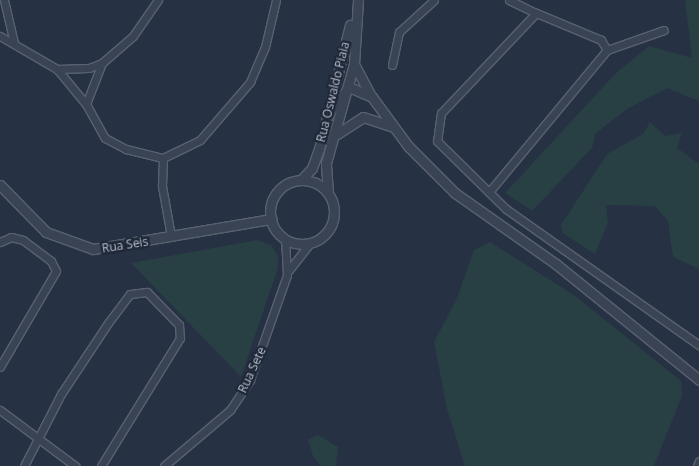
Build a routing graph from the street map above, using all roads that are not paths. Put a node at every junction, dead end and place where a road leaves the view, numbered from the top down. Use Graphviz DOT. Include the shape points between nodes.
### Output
graph roads {
  1 [pos="4,0"];
  2 [pos="158,0"];
  3 [pos="276,0"];
  4 [pos="358,0"];
  5 [pos="434,0"];
  6 [pos="509,0"];
  7 [pos="536,13"];
  8 [pos="664,30"];
  9 [pos="0,36"];
  10 [pos="14,43"];
  11 [pos="606,46"];
  12 [pos="102,62"];
  13 [pos="354,64"];
  14 [pos="392,65"];
  15 [pos="57,69"];
  16 [pos="349,87"];
  17 [pos="372,96"];
  18 [pos="86,104"];
  19 [pos="328,114"];
  20 [pos="396,128"];
  21 [pos="332,144"];
  22 [pos="162,158"];
  23 [pos="301,180"];
  24 [pos="0,185"];
  25 [pos="489,192"];
  26 [pos="328,194"];
  27 [pos="271,219"];
  28 [pos="171,236"];
  29 [pos="285,240"];
  30 [pos="0,242"];
  31 [pos="309,244"];
  32 [pos="287,275"];
  33 [pos="699,345"];
  34 [pos="0,367"];
  35 [pos="699,380"];
  36 [pos="0,410"];
  37 [pos="37,441"];
  38 [pos="699,461"];
  39 [pos="24,466"];
  40 [pos="75,466"];
  41 [pos="101,466"];
  42 [pos="164,466"];
  43 [pos="697,466"];
  1 -- 10 [label="street"];
  2 -- 12 [label="street" via="133,36"];
  3 -- 22 [label="street" via="265,47 250,82 200,140"];
  4 -- 13 [label="street, Rua Oswaldo Piaia"];
  4 -- 19 [label="street, Rua Oswaldo Piaia"];
  5 -- 14 [label="street" via="399,32"];
  6 -- 7 [label="street"];
  7 -- 11 [label="street"];
  7 -- 25 [label="street" via="442,113 436,126 437,141"];
  8 -- 11 [label="street" via="617,44 612,39"];
  9 -- 10 [label="street"];
  10 -- 15 [label="street"];
  11 -- 25 [label="street"];
  12 -- 15 [label="street" via="89,68"];
  12 -- 18 [label="street"];
  13 -- 16 [label="street, Rua Oswaldo Piaia"];
  13 -- 17 [label="street"];
  15 -- 18 [label="street"];
  16 -- 17 [label="street"];
  16 -- 19 [label="street"];
  16 -- 21 [label="street, Rua Oswaldo Piaia"];
  17 -- 20 [label="street"];
  18 -- 22 [label="street" via="105,138 126,149"];
  19 -- 23 [label="street, Rua Oswaldo Piaia" via="312,168"];
  20 -- 21 [label="street" via="372,118 358,118 342,127"];
  20 -- 35 [label="street" via="455,193 556,264"];
  21 -- 26 [label="street, Rua Oswaldo Piaia" via="325,176"];
  22 -- 28 [label="street" via="162,186"];
  23 -- 26 [label="street" via="314,182"];
  23 -- 27 [label="street" via="279,190 270,207"];
  24 -- 28 [label="street, Rua Seis" via="46,232 74,245 102,250"];
  25 -- 33 [label="street"];
  26 -- 31 [label="street" via="334,211 332,224 325,234"];
  27 -- 28 [label="street, Rua Seis"];
  27 -- 29 [label="street"];
  29 -- 31 [label="street"];
  29 -- 32 [label="street, Rua Sete"];
  30 -- 34 [label="street" via="11,237 23,240 51,261 56,271 52,285"];
  31 -- 32 [label="street, Rua Sete"];
  32 -- 42 [label="street, Rua Sete" via="262,349 238,400"];
  36 -- 37 [label="street"];
  37 -- 39 [label="street"];
  37 -- 40 [label="street"];
  37 -- 41 [label="street" via="108,323 130,294 146,292 179,325 180,338"];
  38 -- 43 [label="street"];
}
